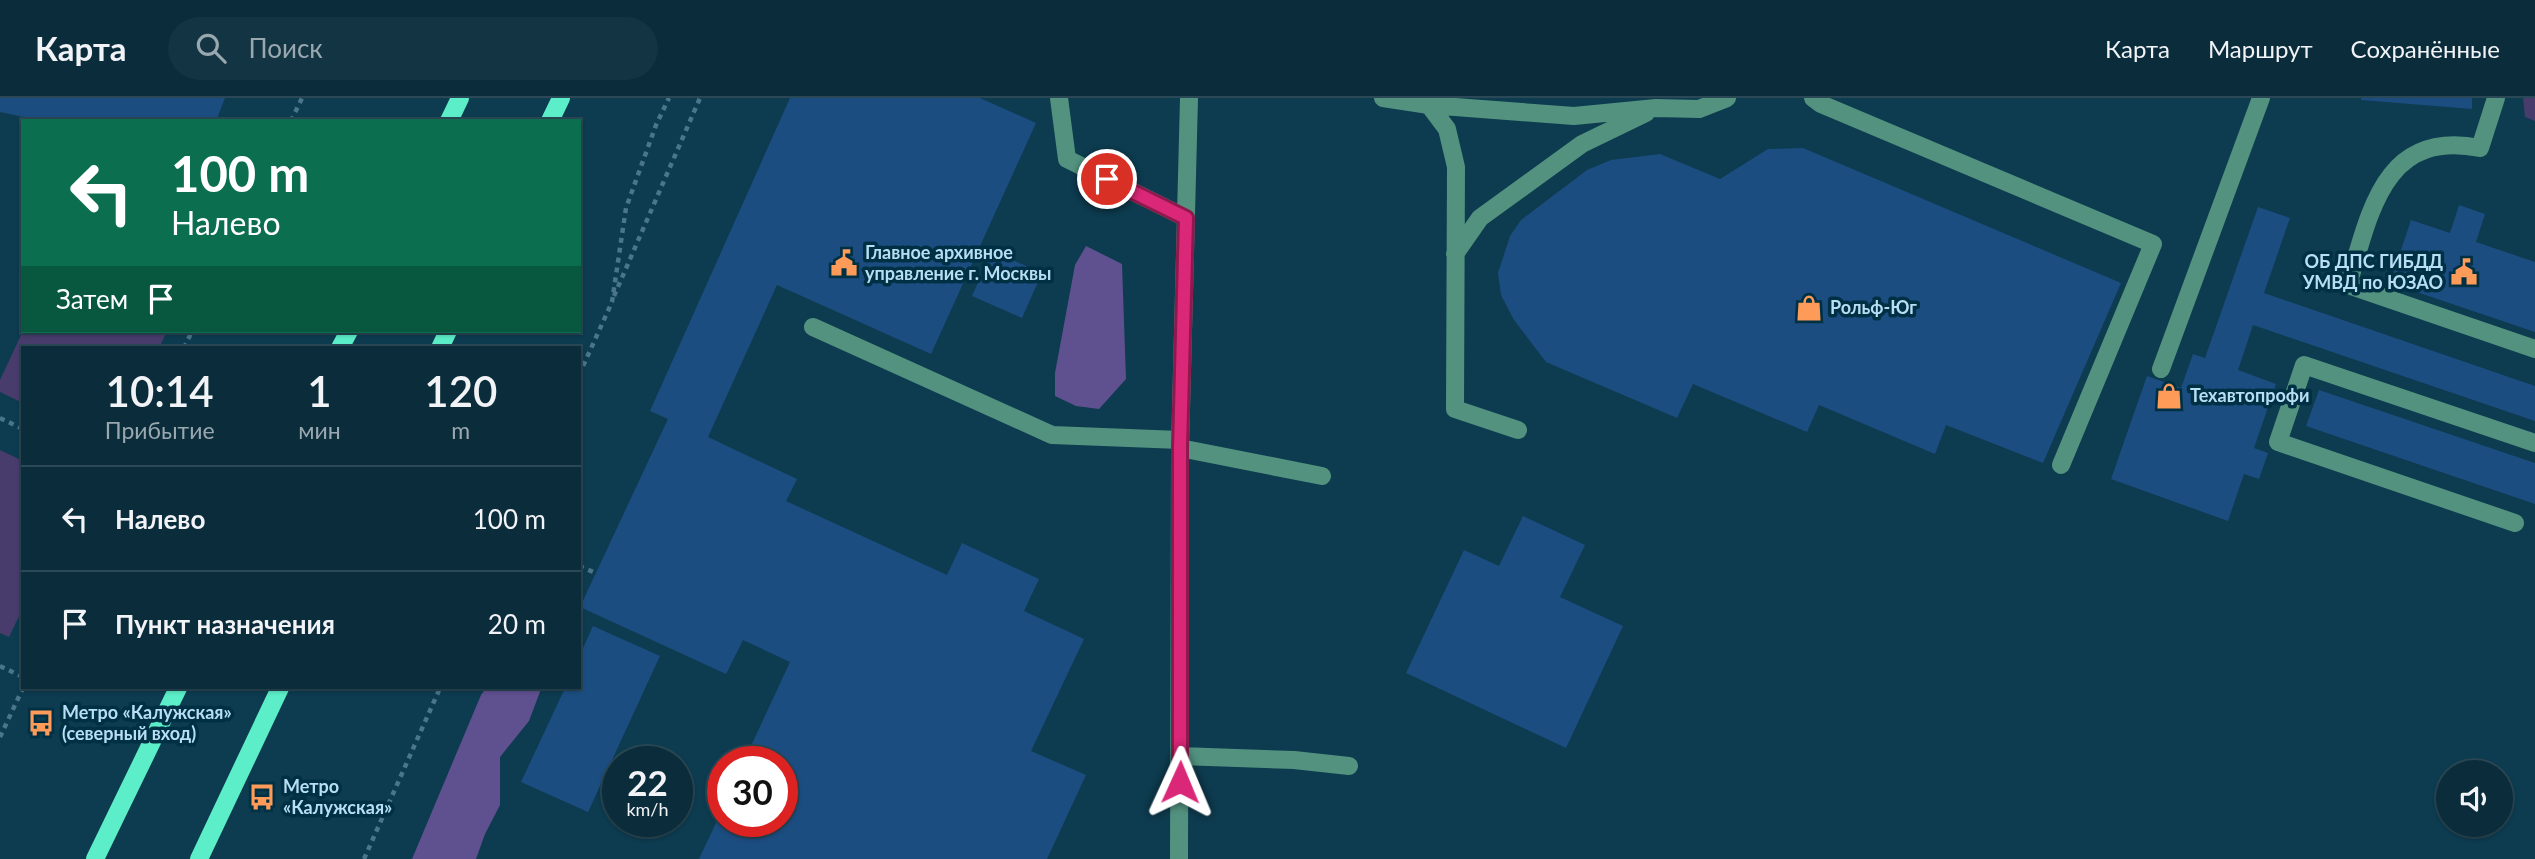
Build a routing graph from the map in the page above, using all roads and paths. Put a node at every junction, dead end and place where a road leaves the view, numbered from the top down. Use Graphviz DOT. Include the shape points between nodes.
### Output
graph roads {
  1 [pos="300,98"];
  2 [pos="460,98"];
  3 [pos="561,98"];
  4 [pos="670,98"];
  5 [pos="700,98"];
  6 [pos="1059,98"];
  7 [pos="1189,98"];
  8 [pos="1383,98"];
  9 [pos="1727,98"];
  10 [pos="1813,98"];
  11 [pos="2261,98"];
  12 [pos="2496,98"];
  13 [pos="1429,105"];
  14 [pos="1656,108"];
  15 [pos="292,119"];
  16 [pos="450,119"];
  17 [pos="551,119"];
  18 [pos="1186,218"];
  19 [pos="1455,254"];
  20 [pos="612,302"];
  21 [pos="813,327"];
  22 [pos="2535,349"];
  23 [pos="2161,369"];
  24 [pos="581,371"];
  25 [pos="0,418"];
  26 [pos="21,428"];
  27 [pos="1518,430"];
  28 [pos="2535,443"];
  29 [pos="1180,444"];
  30 [pos="2061,465"];
  31 [pos="1322,476"];
  32 [pos="2515,523"];
  33 [pos="581,567"];
  34 [pos="596,573"];
  35 [pos="0,666"];
  36 [pos="21,676"];
  37 [pos="23,689"];
  38 [pos="178,689"];
  39 [pos="280,689"];
  40 [pos="440,689"];
  41 [pos="0,737"];
  42 [pos="1180,756"];
  43 [pos="1349,766"];
  44 [pos="96,859"];
  45 [pos="199,859"];
  46 [pos="364,859"];
  47 [pos="1179,859"];
  1 -- 15 [label="path"];
  2 -- 16 [label="main road"];
  3 -- 17 [label="main road"];
  4 -- 20 [label="path" via="626,208"];
  5 -- 20 [label="path"];
  6 -- 18 [label="street" via="1067,159"];
  7 -- 18 [label="street"];
  8 -- 13 [label="street"];
  9 -- 14 [label="street" via="1699,109"];
  10 -- 30 [label="street" via="2153,244"];
  11 -- 23 [label="street"];
  12 -- 22 [label="street" via="2480,148 2430,146 2397,166 2373,202 2348,285"];
  13 -- 14 [label="street" via="1574,116"];
  13 -- 19 [label="street" via="1447,129 1456,167"];
  14 -- 19 [label="street" via="1562,158 1480,218"];
  18 -- 29 [label="street"];
  19 -- 27 [label="street" via="1455,409"];
  20 -- 24 [label="path"];
  21 -- 29 [label="street" via="1052,435"];
  25 -- 26 [label="path"];
  28 -- 32 [label="street" via="2304,365 2278,442"];
  29 -- 31 [label="street"];
  29 -- 42 [label="street"];
  33 -- 34 [label="path"];
  35 -- 36 [label="path"];
  37 -- 41 [label="path"];
  38 -- 44 [label="main road"];
  39 -- 45 [label="main road"];
  40 -- 46 [label="path"];
  42 -- 43 [label="street"];
  42 -- 47 [label="street"];
}
